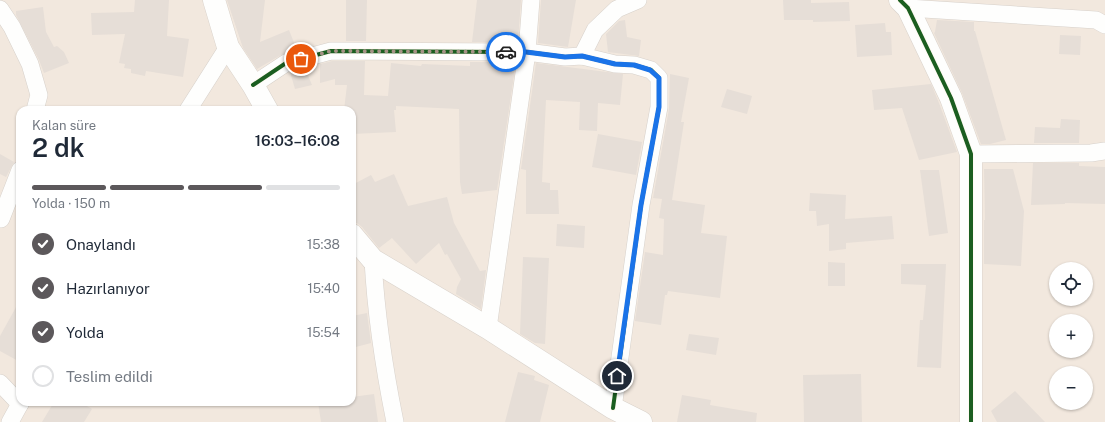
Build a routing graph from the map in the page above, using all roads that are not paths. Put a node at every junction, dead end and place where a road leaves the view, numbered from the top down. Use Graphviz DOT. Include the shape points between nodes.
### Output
graph roads {
  1 [pos="214,0"];
  2 [pos="531,0"];
  3 [pos="638,0"];
  4 [pos="904,4"];
  5 [pos="0,9"];
  6 [pos="1105,25"];
  7 [pos="228,47"];
  8 [pos="526,52"];
  9 [pos="582,56"];
  10 [pos="253,85"];
  11 [pos="36,106"];
  12 [pos="191,106"];
  13 [pos="265,106"];
  14 [pos="1105,151"];
  15 [pos="971,154"];
  16 [pos="16,180"];
  17 [pos="1,219"];
  18 [pos="356,240"];
  19 [pos="374,260"];
  20 [pos="488,328"];
  21 [pos="0,383"];
  22 [pos="16,399"];
  23 [pos="18,406"];
  24 [pos="613,408"];
  25 [pos="10,422"];
  26 [pos="395,422"];
  27 [pos="641,422"];
  28 [pos="971,422"];
  1 -- 7 [label="street"];
  2 -- 8 [label="street"];
  3 -- 9 [label="street" via="618,9 595,30"];
  4 -- 6 [label="street" via="1096,20"];
  4 -- 15 [label="street" via="951,98"];
  5 -- 11 [label="street" via="30,64 39,95"];
  7 -- 10 [label="street"];
  7 -- 12 [label="street"];
  8 -- 9 [label="street" via="565,57"];
  8 -- 10 [label="street" via="331,51 286,63"];
  8 -- 20 [label="street"];
  9 -- 24 [label="street" via="615,64 634,65 650,70 659,78 659,107 641,205"];
  10 -- 13 [label="street"];
  14 -- 15 [label="street"];
  15 -- 28 [label="street"];
  16 -- 17 [label="street"];
  18 -- 19 [label="street"];
  19 -- 20 [label="street"];
  19 -- 26 [label="street" via="375,298 384,370"];
  20 -- 24 [label="street"];
  21 -- 22 [label="street"];
  23 -- 25 [label="street"];
  24 -- 27 [label="street"];
}
